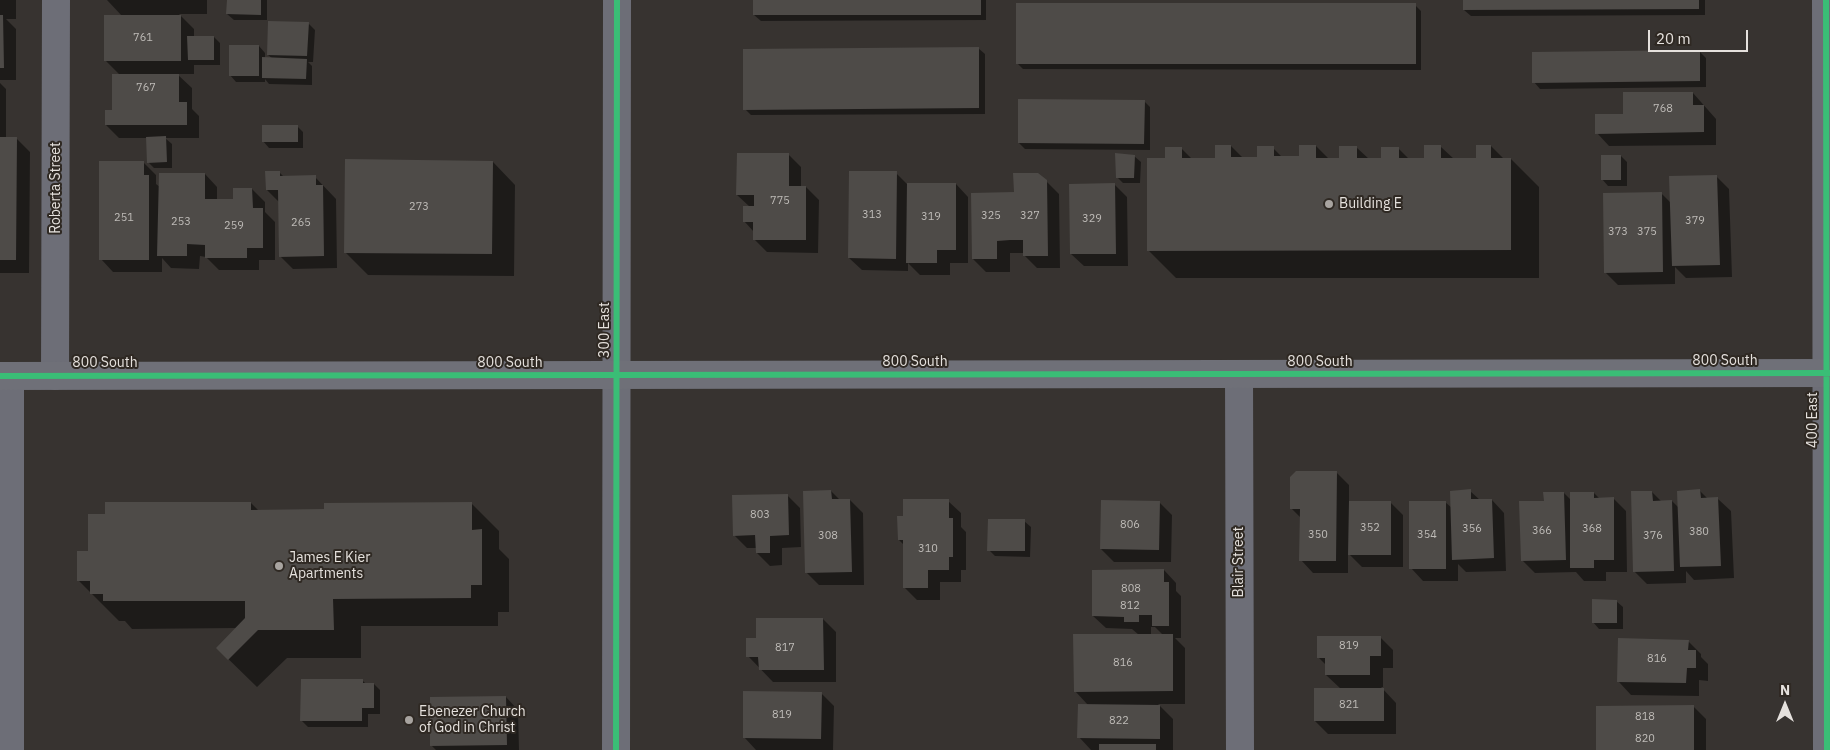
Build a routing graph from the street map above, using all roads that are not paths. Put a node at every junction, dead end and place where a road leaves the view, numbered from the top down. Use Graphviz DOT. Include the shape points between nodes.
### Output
graph roads {
  1 [pos="56,0"];
  2 [pos="617,0"];
  3 [pos="1826,0"];
  4 [pos="1828,373"];
  5 [pos="1239,374"];
  6 [pos="5,376"];
  7 [pos="54,376"];
  8 [pos="617,376"];
  9 [pos="10,750"];
  10 [pos="616,750"];
  11 [pos="1240,750"];
  12 [pos="1827,750"];
  1 -- 7 [label="street, Roberta Street"];
  2 -- 8 [label="street, 300 East"];
  3 -- 4 [label="street, 400 East"];
  4 -- 5 [label="main road, 800 South"];
  4 -- 12 [label="street, 400 East"];
  5 -- 8 [label="main road, 800 South"];
  5 -- 11 [label="street, Blair Street"];
  6 -- 7 [label="main road, 800 South"];
  6 -- 9 [label="street"];
  7 -- 8 [label="main road, 800 South"];
  8 -- 10 [label="street, 300 East"];
}
